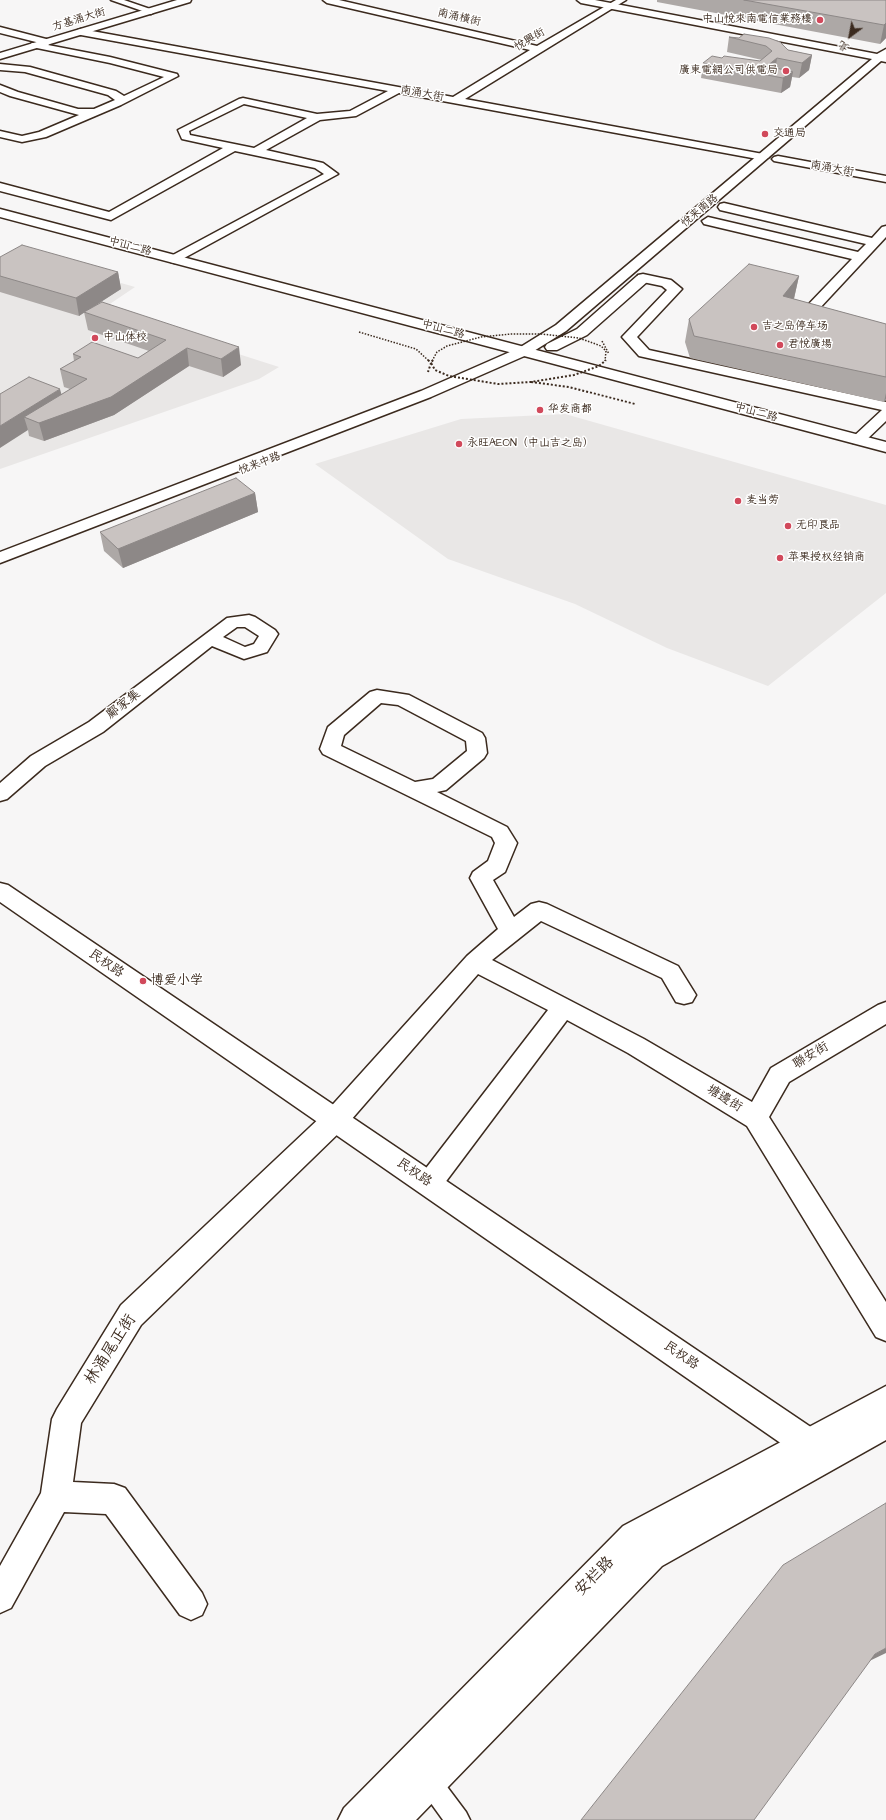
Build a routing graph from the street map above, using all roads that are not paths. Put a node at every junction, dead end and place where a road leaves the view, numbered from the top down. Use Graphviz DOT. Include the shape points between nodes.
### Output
graph roads {
  1 [pos="115,0"];
  2 [pos="187,0"];
  3 [pos="327,0"];
  4 [pos="581,0"];
  5 [pos="604,0"];
  6 [pos="617,3"];
  7 [pos="151,11"];
  8 [pos="0,30"];
  9 [pos="81,32"];
  10 [pos="47,42"];
  11 [pos="35,45"];
  12 [pos="538,49"];
  13 [pos="884,55"];
  14 [pos="0,56"];
  15 [pos="0,67"];
  16 [pos="0,88"];
  17 [pos="398,90"];
  18 [pos="123,100"];
  19 [pos="456,100"];
  20 [pos="95,112"];
  21 [pos="317,117"];
  22 [pos="0,134"];
  23 [pos="233,147"];
  24 [pos="790,149"];
  25 [pos="255,152"];
  26 [pos="764,157"];
  27 [pos="778,159"];
  28 [pos="886,179"];
  29 [pos="0,187"];
  30 [pos="724,207"];
  31 [pos="0,213"];
  32 [pos="708,221"];
  33 [pos="0,226"];
  34 [pos="886,230"];
  35 [pos="696,231"];
  36 [pos="875,242"];
  37 [pos="861,257"];
  38 [pos="175,259"];
  39 [pos="655,268"];
  40 [pos="643,278"];
  41 [pos="834,325"];
  42 [pos="402,332"];
  43 [pos="484,354"];
  44 [pos="522,357"];
  45 [pos="886,406"];
  46 [pos="886,413"];
  47 [pos="858,440"];
  48 [pos="886,447"];
  49 [pos="886,460"];
  50 [pos="0,558"];
  51 [pos="0,564"];
  52 [pos="210,638"];
  53 [pos="414,789"];
  54 [pos="0,794"];
  55 [pos="0,891"];
  56 [pos="511,931"];
  57 [pos="475,962"];
  58 [pos="684,995"];
  59 [pos="564,1007"];
  60 [pos="886,1012"];
  61 [pos="756,1118"];
  62 [pos="335,1120"];
  63 [pos="429,1184"];
  64 [pos="886,1328"];
  65 [pos="886,1401"];
  66 [pos="886,1424"];
  67 [pos="817,1449"];
  68 [pos="56,1497"];
  69 [pos="0,1597"];
  70 [pos="191,1604"];
  71 [pos="414,1761"];
  72 [pos="356,1820"];
  73 [pos="380,1820"];
  74 [pos="392,1820"];
  75 [pos="458,1820"];
  1 -- 7 [label="street"];
  2 -- 7 [label="street, 方基涌大街"];
  3 -- 12 [label="street, 南涌橫街"];
  4 -- 6 [label="street"];
  5 -- 6 [label="street"];
  6 -- 12 [label="street, 悅興街"];
  6 -- 13 [label="street"];
  7 -- 9 [label="street, 方基涌大街"];
  8 -- 10 [label="street"];
  9 -- 10 [label="street, 方基涌大街"];
  9 -- 17 [label="street, 南涌大街"];
  10 -- 11 [label="street, 方基涌大街"];
  11 -- 14 [label="street, 方基涌大街"];
  11 -- 18 [label="street" via="173,76"];
  12 -- 19 [label="street, 悅興街"];
  13 -- 26 [label="street, 悦来南路"];
  15 -- 18 [label="street" via="26,69 112,93"];
  16 -- 20 [label="street" via="78,112"];
  17 -- 19 [label="street, 南涌大街"];
  17 -- 21 [label="street" via="352,114"];
  18 -- 20 [label="street"];
  19 -- 26 [label="street, 南涌大街"];
  20 -- 22 [label="street" via="42,135 22,139"];
  21 -- 23 [label="street" via="243,101 183,130 186,137"];
  21 -- 25 [label="street"];
  23 -- 25 [label="street"];
  23 -- 29 [label="street" via="111,216"];
  24 -- 27 [label="street, 悦来南路"];
  25 -- 38 [label="street" via="319,165 332,174"];
  26 -- 44 [label="street, 悦来南路" via="561,328"];
  27 -- 28 [label="street, 南涌大街"];
  27 -- 30 [label="street, 悦来南路"];
  30 -- 32 [label="street, 悦来南路"];
  30 -- 36 [label="street"];
  31 -- 38 [label="street, 中山二路"];
  32 -- 35 [label="street, 悦来南路"];
  32 -- 37 [label="street"];
  33 -- 42 [label="street, 中山二路"];
  34 -- 36 [label="street"];
  36 -- 37 [label="street"];
  37 -- 41 [label="street" via="811,309 812,319"];
  38 -- 44 [label="street, 中山二路"];
  39 -- 40 [label="street"];
  40 -- 44 [label="street" via="582,332"];
  40 -- 45 [label="street" via="666,283 675,289 630,337 644,353"];
  43 -- 44 [label="street, 中山二路"];
  44 -- 47 [label="street, 中山二路"];
  44 -- 49 [label="street, 中山二路"];
  44 -- 50 [label="street, 悦来中路"];
  44 -- 51 [label="street, 悦来中路"];
  46 -- 47 [label="street"];
  47 -- 48 [label="street, 中山二路"];
  52 -- 52 [label="street, 鄺家集" via="233,622 249,621 269,634 261,648 244,653"];
  52 -- 54 [label="street, 鄺家集" via="96,727 38,761"];
  53 -- 53 [label="street" via="330,749 335,732 377,696 402,699 475,738 477,753 439,785"];
  53 -- 56 [label="street" via="500,832 506,843 497,866 482,878"];
  55 -- 62 [label="street, 民权路"];
  56 -- 57 [label="street, 林涌尾正街"];
  56 -- 58 [label="street, 林涌尾正街" via="539,910 670,972"];
  57 -- 59 [label="street, 塘邊街"];
  57 -- 62 [label="street, 林涌尾正街"];
  59 -- 61 [label="street, 塘邊街" via="636,1046"];
  59 -- 63 [label="street"];
  60 -- 61 [label="street, 聯安街" via="780,1074"];
  61 -- 64 [label="street, 塘邊街"];
  62 -- 63 [label="street, 民权路"];
  62 -- 68 [label="street, 林涌尾正街" via="131,1315 67,1419"];
  63 -- 67 [label="street, 民权路"];
  65 -- 67 [label="street, 安栏路"];
  66 -- 67 [label="street, 安栏路"];
  67 -- 71 [label="street, 安栏路" via="634,1537"];
  67 -- 74 [label="street, 安栏路" via="651,1555"];
  68 -- 69 [label="street, 林涌尾正街"];
  68 -- 70 [label="street" via="114,1499"];
  71 -- 72 [label="street, 安栏路"];
  71 -- 73 [label="lane"];
  71 -- 75 [label="lane"];
}
